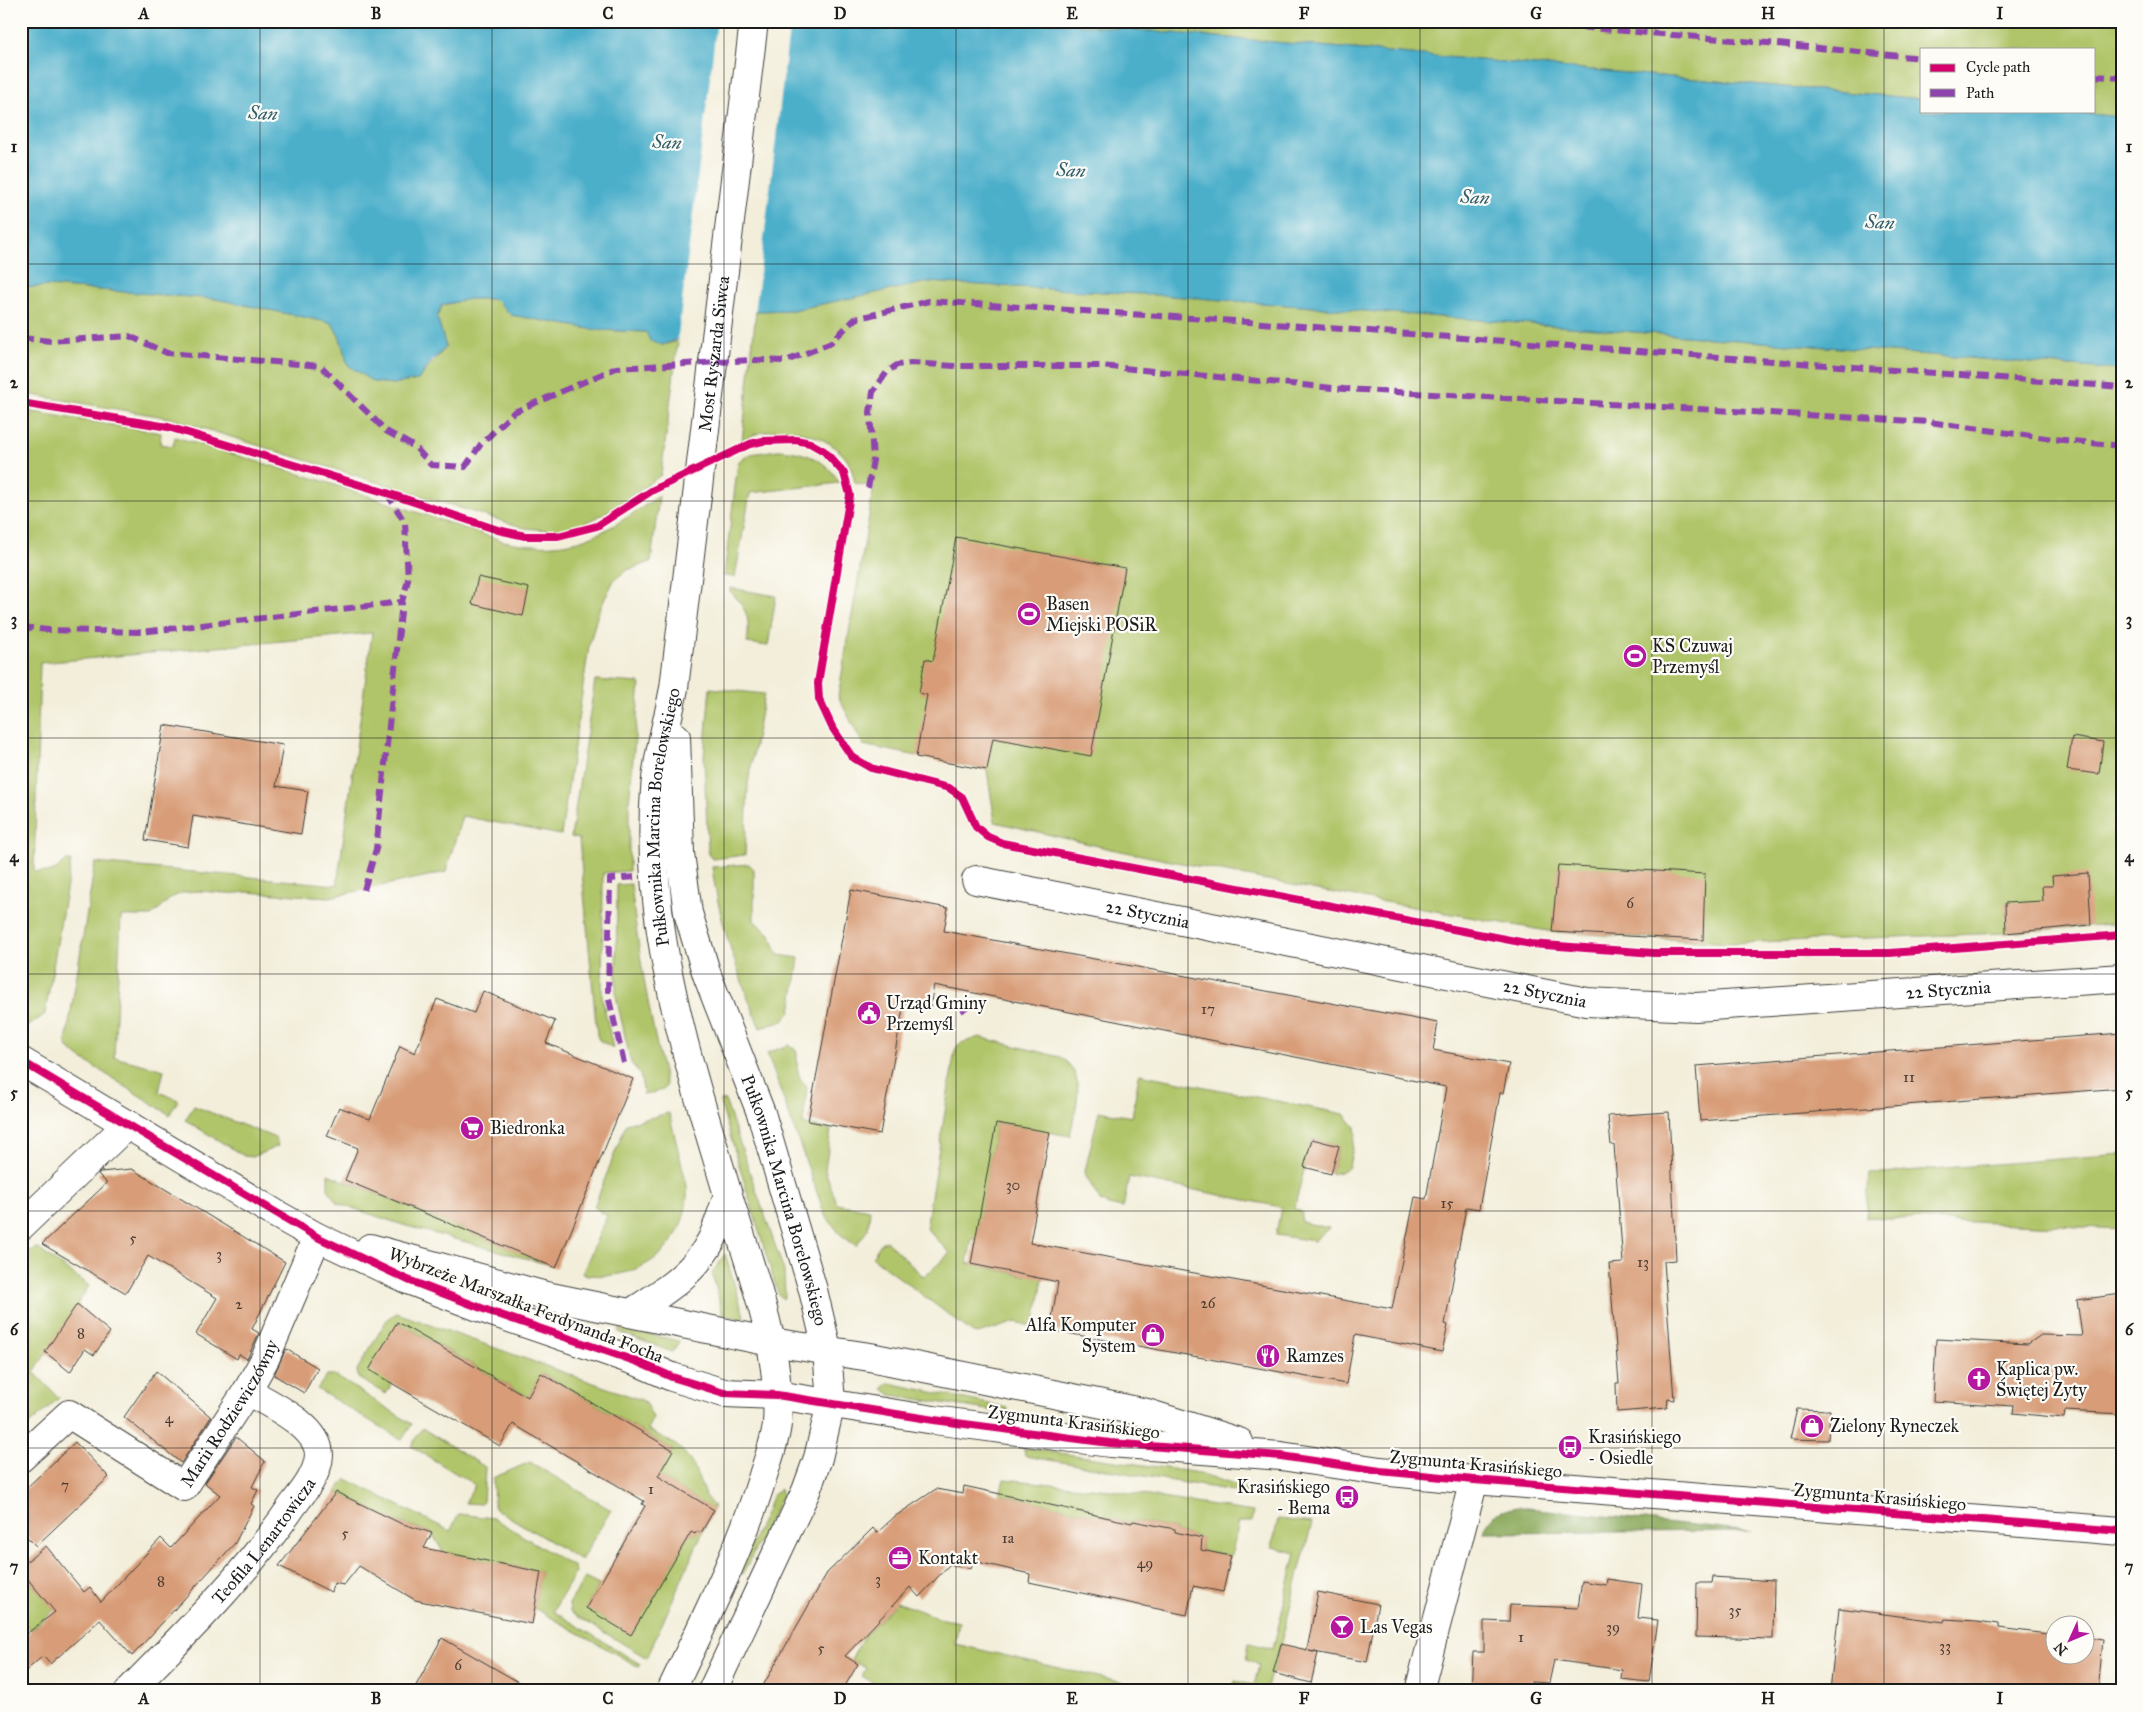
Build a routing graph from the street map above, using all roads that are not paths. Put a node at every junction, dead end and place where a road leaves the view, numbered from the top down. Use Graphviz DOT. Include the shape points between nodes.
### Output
graph roads {
  1 [pos="754,21"];
  2 [pos="674,688"];
  3 [pos="976,880"];
  4 [pos="2122,978"];
  5 [pos="21,1061"];
  6 [pos="128,1124"];
  7 [pos="728,1196"];
  8 [pos="21,1226"];
  9 [pos="317,1237"];
  10 [pos="630,1313"];
  11 [pos="771,1342"];
  12 [pos="827,1349"];
  13 [pos="247,1391"];
  14 [pos="777,1395"];
  15 [pos="831,1403"];
  16 [pos="1281,1456"];
  17 [pos="21,1458"];
  18 [pos="1474,1480"];
  19 [pos="2122,1532"];
  20 [pos="130,1691"];
  21 [pos="671,1691"];
  22 [pos="712,1691"];
  23 [pos="1419,1691"];
  1 -- 2 [label="street, Most Ryszarda Siwca"];
  2 -- 7 [label="street, Pułkownika Marcina Borelowskiego" via="655,788 656,887 672,996"];
  2 -- 12 [label="street, Pułkownika Marcina Borelowskiego" via="680,853 688,913 707,975 761,1113 814,1290"];
  3 -- 4 [label="street, 22 Stycznia" via="1586,1002 1696,1007"];
  5 -- 6 [label="street, Wybrzeże Marszałka Ferdynanda Focha"];
  6 -- 8 [label="street"];
  6 -- 9 [label="street, Wybrzeże Marszałka Ferdynanda Focha"];
  7 -- 10 [label="street" via="711,1240 692,1266 680,1280"];
  7 -- 11 [label="street, Pułkownika Marcina Borelowskiego"];
  9 -- 10 [label="street, Wybrzeże Marszałka Ferdynanda Focha" via="546,1296"];
  9 -- 13 [label="street, Marii Rodziewiczówny" via="265,1359"];
  9 -- 14 [label="street, Wybrzeże Marszałka Ferdynanda Focha" via="408,1280 672,1377 724,1393"];
  10 -- 11 [label="street, Wybrzeże Marszałka Ferdynanda Focha"];
  11 -- 12 [label="street, Wybrzeże Marszałka Ferdynanda Focha"];
  11 -- 14 [label="street, Pułkownika Marcina Borelowskiego"];
  12 -- 15 [label="street, Pułkownika Marcina Borelowskiego"];
  12 -- 16 [label="street, Zygmunta Krasińskiego" via="1147,1413"];
  13 -- 17 [label="street, Marii Rodziewiczówny" via="184,1487 69,1414"];
  13 -- 20 [label="street, Teofila Lenartowicza" via="292,1417 309,1432 319,1454 313,1477 274,1534 211,1609"];
  14 -- 15 [label="street, Wybrzeże Marszałka Ferdynanda Focha"];
  14 -- 21 [label="street, Pułkownika Marcina Borelowskiego" via="776,1427 752,1512"];
  15 -- 16 [label="street, Zygmunta Krasińskiego" via="1110,1443"];
  15 -- 22 [label="street, Pułkownika Marcina Borelowskiego" via="818,1458 806,1491"];
  16 -- 18 [label="street, Zygmunta Krasińskiego"];
  18 -- 19 [label="street, Zygmunta Krasińskiego"];
  18 -- 23 [label="street"];
}
